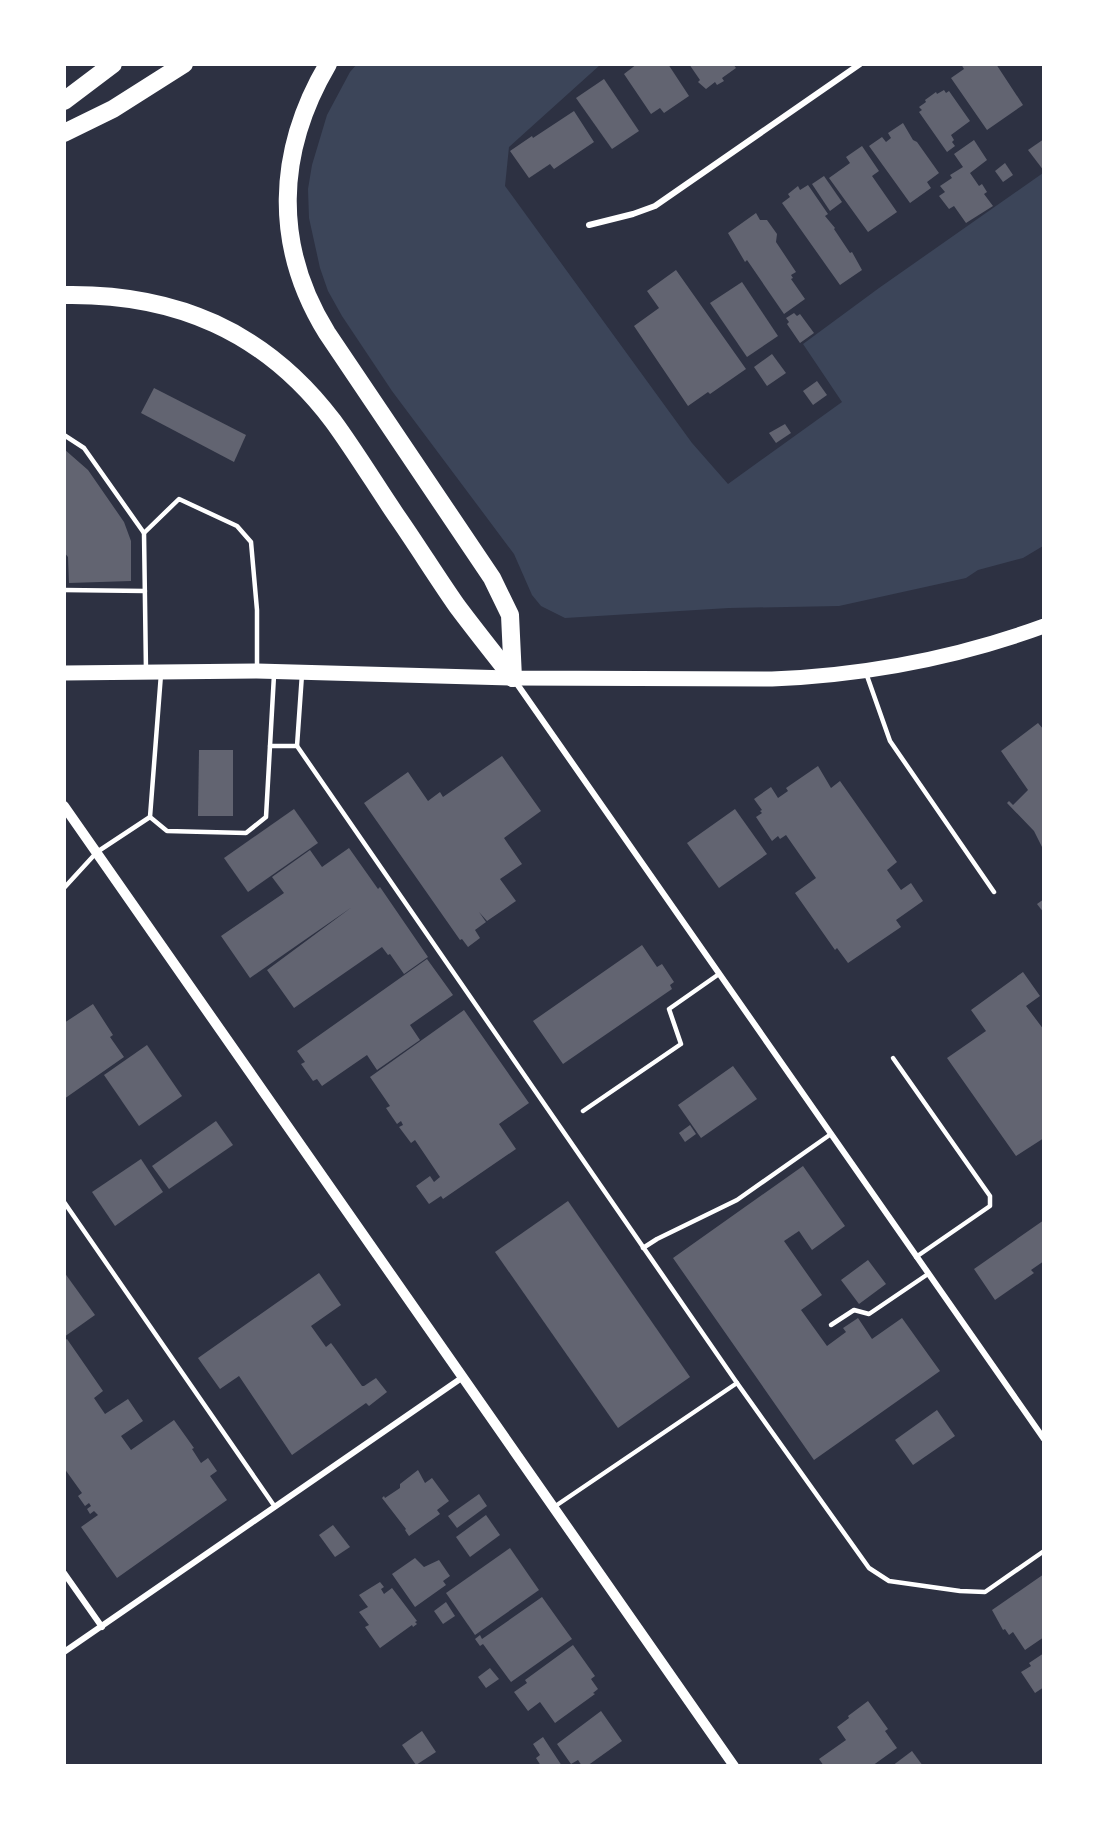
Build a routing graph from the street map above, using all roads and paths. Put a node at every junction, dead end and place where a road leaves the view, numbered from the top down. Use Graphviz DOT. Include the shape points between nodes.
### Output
graph roads {
  1 [pos="113,64"];
  2 [pos="184,64"];
  3 [pos="328,64"];
  4 [pos="860,64"];
  5 [pos="64,101"];
  6 [pos="64,133"];
  7 [pos="589,225"];
  8 [pos="64,295"];
  9 [pos="64,435"];
  10 [pos="144,533"];
  11 [pos="64,590"];
  12 [pos="145,591"];
  13 [pos="1044,626"];
  14 [pos="257,671"];
  15 [pos="274,672"];
  16 [pos="302,672"];
  17 [pos="866,672"];
  18 [pos="64,673"];
  19 [pos="154,673"];
  20 [pos="513,678"];
  21 [pos="270,746"];
  22 [pos="297,746"];
  23 [pos="64,806"];
  24 [pos="150,817"];
  25 [pos="97,852"];
  26 [pos="64,888"];
  27 [pos="994,892"];
  28 [pos="719,974"];
  29 [pos="892,1058"];
  30 [pos="583,1111"];
  31 [pos="831,1134"];
  32 [pos="64,1202"];
  33 [pos="643,1248"];
  34 [pos="916,1257"];
  35 [pos="928,1274"];
  36 [pos="831,1325"];
  37 [pos="463,1377"];
  38 [pos="737,1383"];
  39 [pos="1044,1439"];
  40 [pos="275,1507"];
  41 [pos="554,1507"];
  42 [pos="1044,1551"];
  43 [pos="64,1573"];
  44 [pos="102,1627"];
  45 [pos="64,1652"];
  46 [pos="734,1766"];
  1 -- 5 [label="highway"];
  2 -- 6 [label="highway" via="113,109"];
  3 -- 20 [label="highway" via="303,111 290,160 288,214 298,274 327,333 492,578 510,615"];
  4 -- 7 [label="street" via="655,206"];
  8 -- 20 [label="highway" via="119,296 177,308 239,336 275,361 332,420 457,605"];
  9 -- 10 [label="lane" via="84,448"];
  10 -- 12 [label="lane"];
  10 -- 14 [label="lane" via="179,500 237,526 251,542"];
  11 -- 12 [label="lane"];
  12 -- 19 [label="lane"];
  13 -- 17 [label="main road" via="962,653"];
  14 -- 15 [label="main road"];
  14 -- 19 [label="main road"];
  15 -- 16 [label="main road"];
  15 -- 21 [label="lane"];
  16 -- 20 [label="main road"];
  16 -- 22 [label="lane"];
  17 -- 20 [label="main road" via="772,680"];
  17 -- 27 [label="lane" via="890,741"];
  18 -- 19 [label="main road"];
  19 -- 24 [label="lane"];
  20 -- 28 [label="street"];
  21 -- 22 [label="lane"];
  21 -- 24 [label="lane" via="266,817 246,832 167,831"];
  22 -- 33 [label="lane"];
  23 -- 25 [label="street"];
  24 -- 25 [label="lane"];
  25 -- 26 [label="lane"];
  25 -- 37 [label="street"];
  28 -- 30 [label="lane" via="669,1009 681,1044"];
  28 -- 31 [label="street"];
  29 -- 34 [label="lane" via="990,1196 990,1206"];
  31 -- 33 [label="lane" via="737,1200"];
  31 -- 34 [label="street"];
  32 -- 40 [label="lane"];
  33 -- 38 [label="lane"];
  34 -- 35 [label="street"];
  35 -- 36 [label="lane" via="869,1314 854,1310"];
  35 -- 39 [label="street"];
  37 -- 40 [label="street"];
  37 -- 41 [label="street"];
  38 -- 41 [label="lane"];
  38 -- 42 [label="lane" via="869,1568 889,1581 985,1592"];
  40 -- 44 [label="street"];
  41 -- 46 [label="street"];
  43 -- 44 [label="street"];
  44 -- 45 [label="street"];
}
